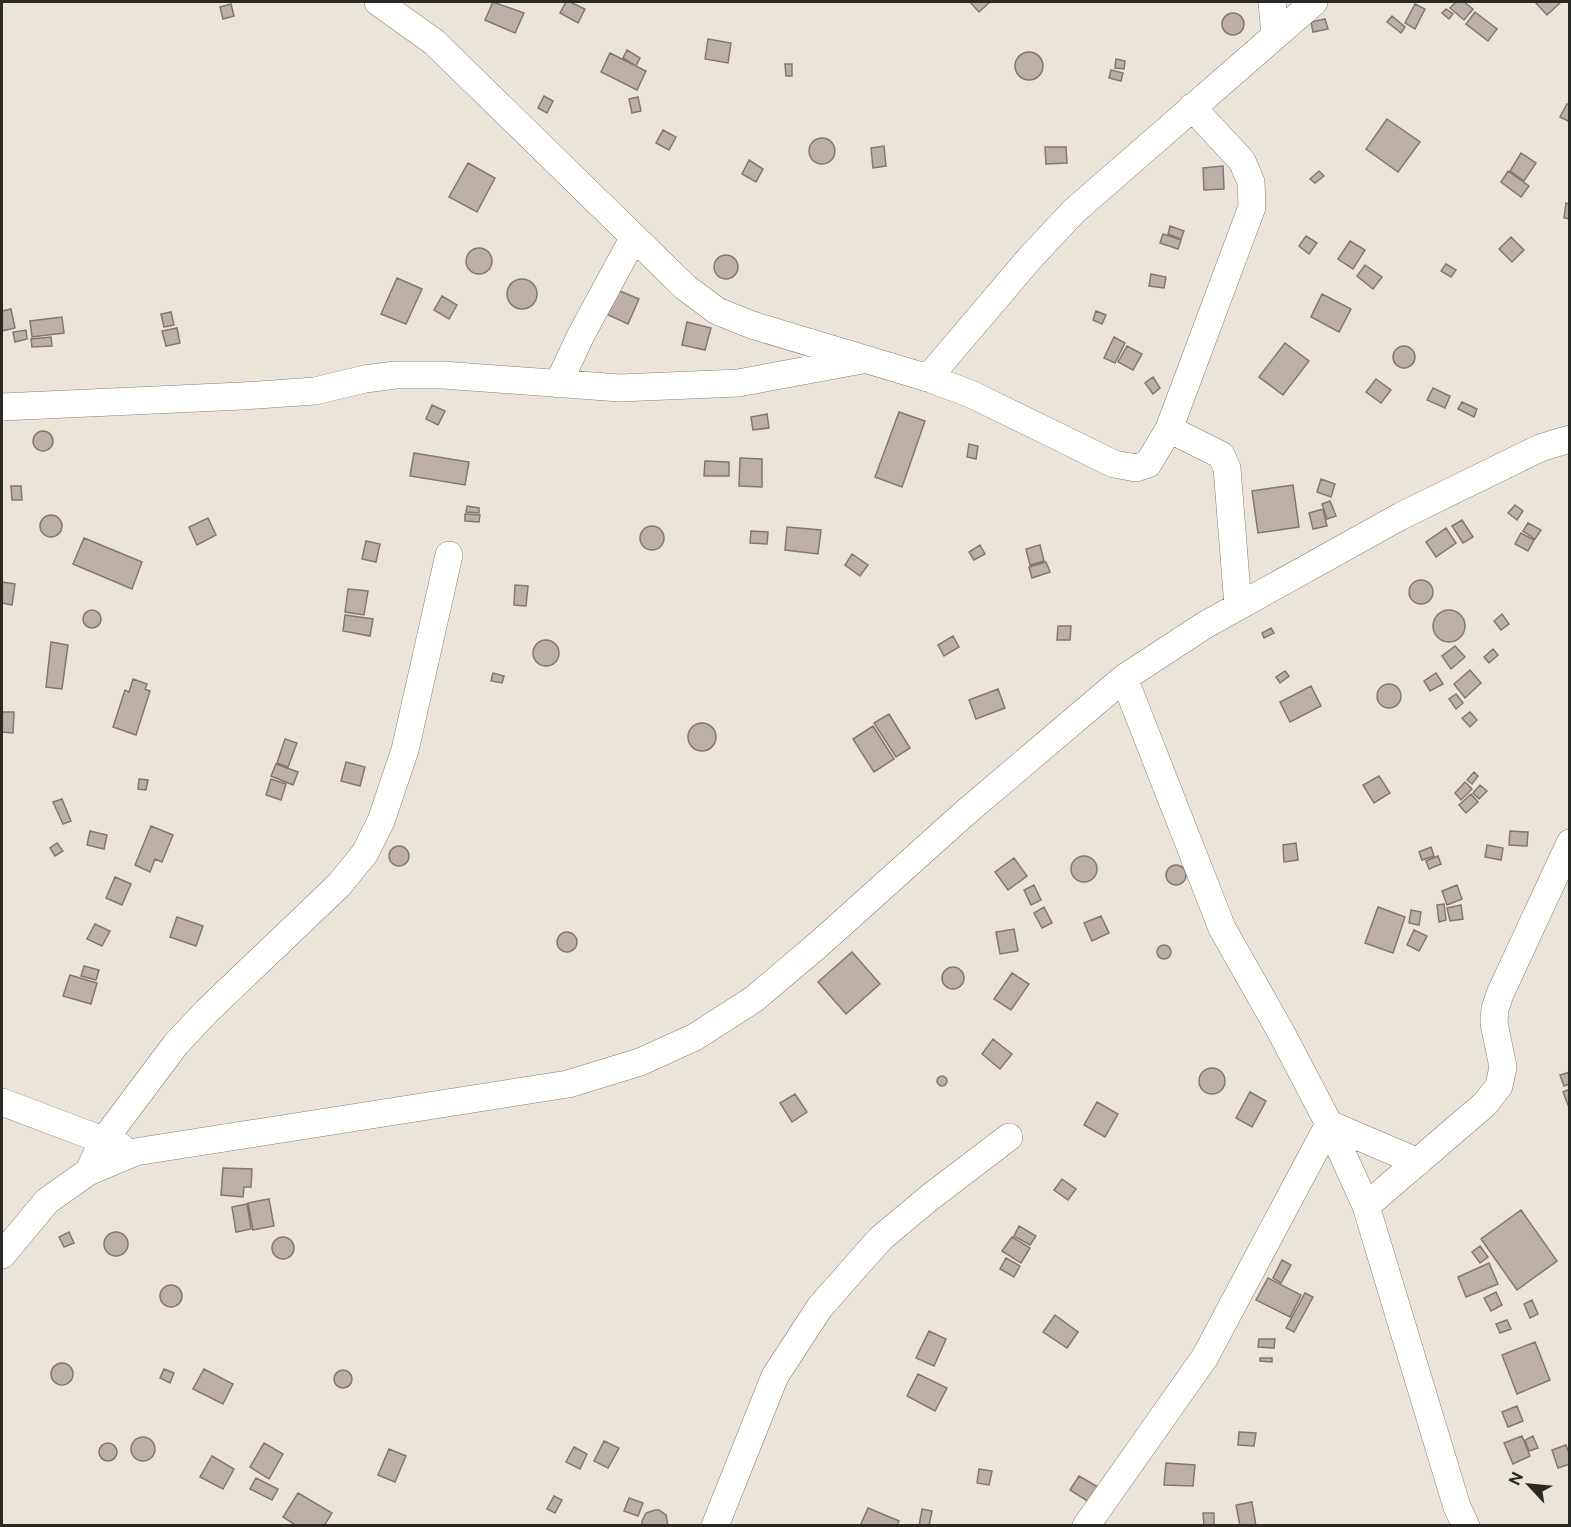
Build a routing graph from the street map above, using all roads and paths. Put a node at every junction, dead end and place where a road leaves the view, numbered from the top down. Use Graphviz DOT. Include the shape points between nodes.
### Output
graph roads {
  1 [pos="378,2"];
  2 [pos="1272,2"];
  3 [pos="1314,2"];
  4 [pos="1275,36"];
  5 [pos="1192,107"];
  6 [pos="634,237"];
  7 [pos="866,359"];
  8 [pos="928,378"];
  9 [pos="558,384"];
  10 [pos="2,407"];
  11 [pos="1169,429"];
  12 [pos="1569,439"];
  13 [pos="449,555"];
  14 [pos="1238,606"];
  15 [pos="1124,678"];
  16 [pos="1569,843"];
  17 [pos="2,1102"];
  18 [pos="1329,1124"];
  19 [pos="1009,1137"];
  20 [pos="104,1140"];
  21 [pos="135,1152"];
  22 [pos="1418,1162"];
  23 [pos="88,1172"];
  24 [pos="1366,1206"];
  25 [pos="2,1256"];
  26 [pos="1465,1525"];
  27 [pos="715,1526"];
  28 [pos="1086,1526"];
  1 -- 6 [label="street" via="434,42"];
  2 -- 4 [label="street"];
  3 -- 4 [label="street"];
  4 -- 5 [label="street"];
  5 -- 8 [label="street" via="1074,211"];
  5 -- 11 [label="street" via="1242,161 1251,182 1252,207"];
  6 -- 7 [label="street" via="685,287 717,311"];
  6 -- 9 [label="street"];
  7 -- 8 [label="street"];
  7 -- 9 [label="street" via="738,383 620,388"];
  8 -- 11 [label="street" via="971,394 1114,464 1136,468 1148,464"];
  9 -- 10 [label="street" via="395,375 315,391"];
  11 -- 14 [label="street" via="1221,455 1227,468"];
  12 -- 14 [label="street" via="1540,448 1401,516"];
  13 -- 20 [label="street" via="405,750 381,821 364,853 339,885 176,1044"];
  14 -- 15 [label="street"];
  15 -- 18 [label="street" via="1221,928"];
  15 -- 21 [label="street" via="754,999 695,1037 640,1062 568,1084"];
  16 -- 22 [label="street" via="1495,1009 1503,1067 1499,1086 1485,1104"];
  17 -- 20 [label="street"];
  18 -- 22 [label="street"];
  18 -- 24 [label="street"];
  18 -- 28 [label="street" via="1205,1357"];
  19 -- 27 [label="street" via="880,1239 820,1307 775,1376"];
  20 -- 21 [label="street"];
  20 -- 23 [label="street"];
  21 -- 23 [label="street"];
  22 -- 24 [label="street"];
  23 -- 25 [label="street" via="47,1201"];
  24 -- 26 [label="street"];
}
